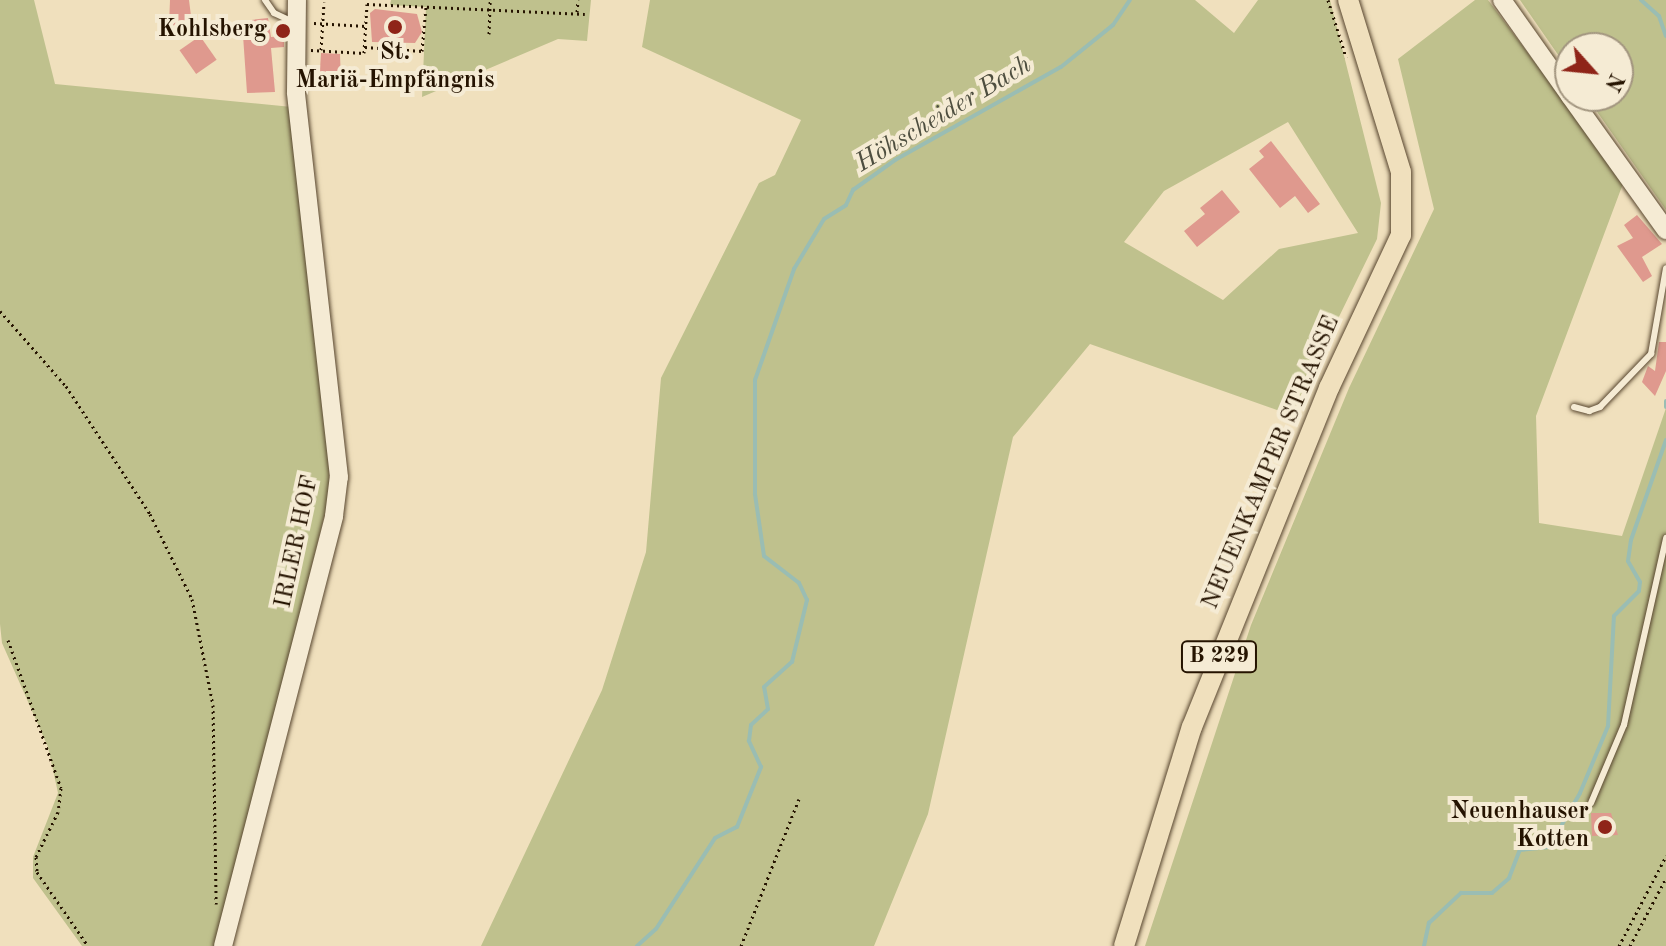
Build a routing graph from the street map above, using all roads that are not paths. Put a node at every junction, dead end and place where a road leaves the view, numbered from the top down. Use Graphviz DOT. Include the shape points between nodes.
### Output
graph roads {
  1 [pos="265,0"];
  2 [pos="297,0"];
  3 [pos="1348,0"];
  4 [pos="1502,0"];
  5 [pos="297,23"];
  6 [pos="1554,73"];
  7 [pos="1581,112"];
  8 [pos="1666,230"];
  9 [pos="1666,268"];
  10 [pos="1574,407"];
  11 [pos="1666,538"];
  12 [pos="1591,803"];
  13 [pos="223,946"];
  14 [pos="1124,946"];
  1 -- 5 [label="lane" via="274,13"];
  2 -- 5 [label="street, IRLER HOF"];
  3 -- 14 [label="main road, NEUENKAMPER STRASSE / B 229" via="1401,172 1401,235 1329,388 1197,713"];
  4 -- 6 [label="street"];
  5 -- 13 [label="street, IRLER HOF" via="296,92 339,477 334,516"];
  7 -- 8 [label="street"];
  9 -- 10 [label="lane" via="1651,354 1600,407"];
  11 -- 12 [label="lane" via="1624,725"];
}
